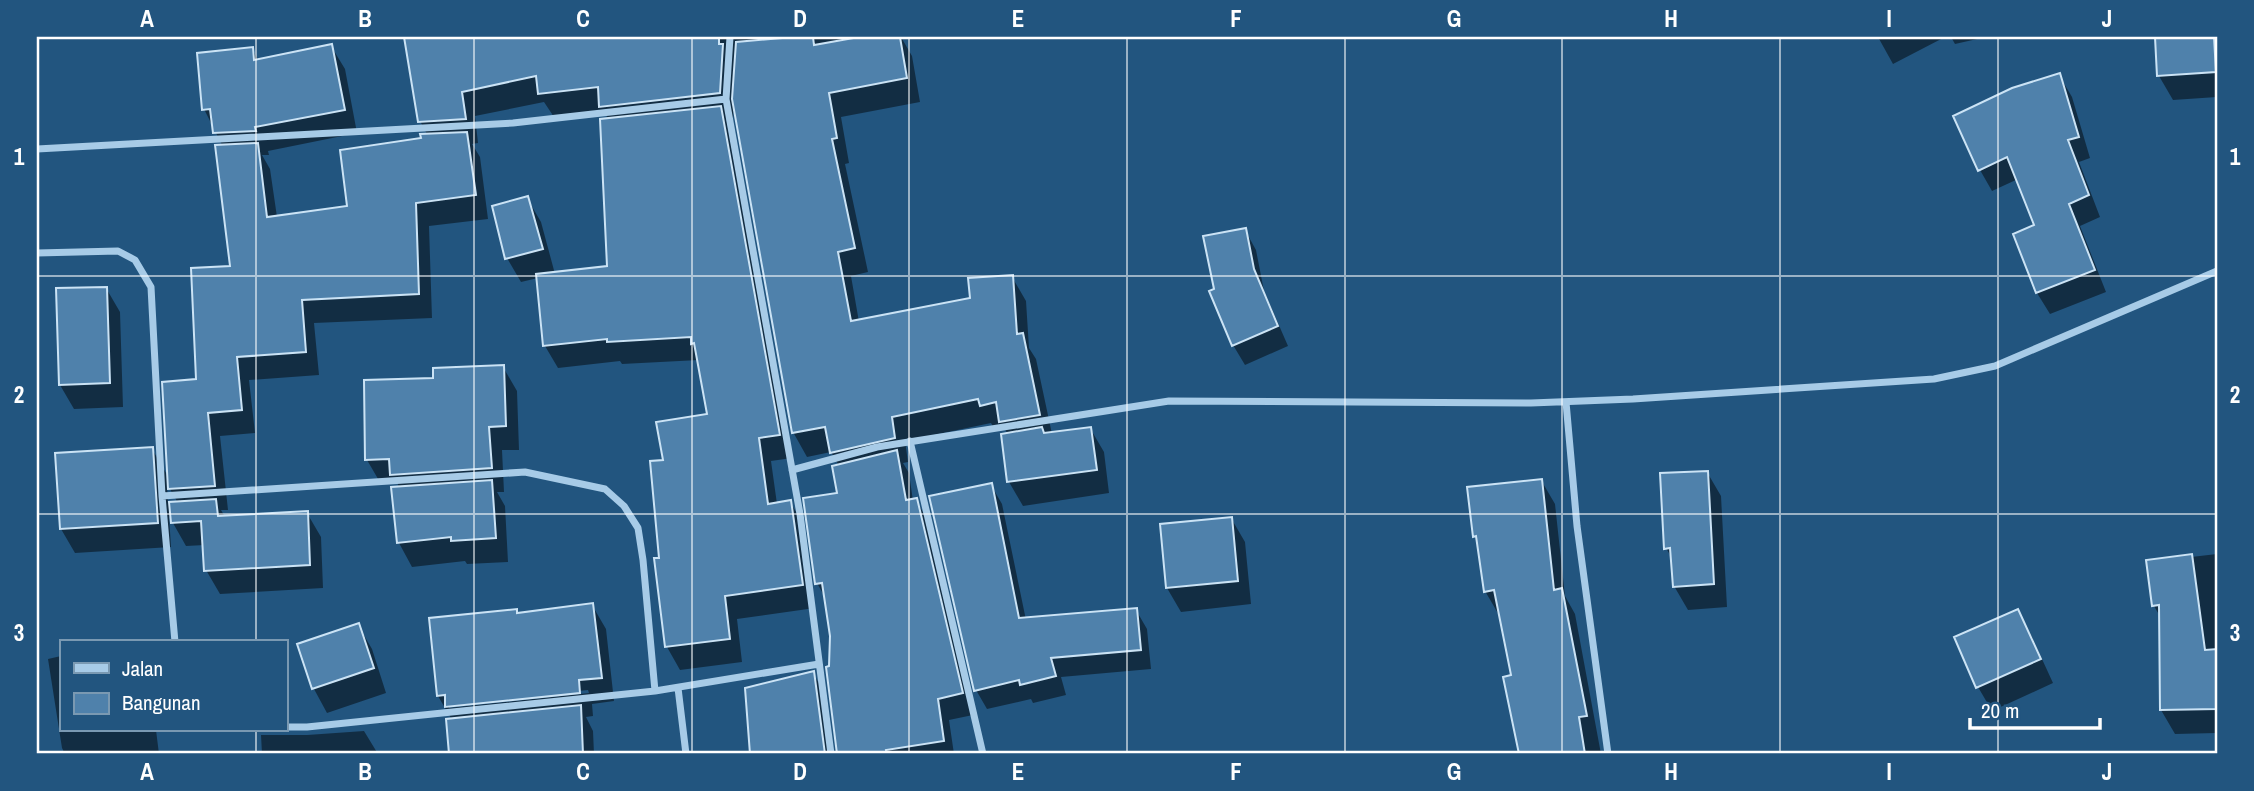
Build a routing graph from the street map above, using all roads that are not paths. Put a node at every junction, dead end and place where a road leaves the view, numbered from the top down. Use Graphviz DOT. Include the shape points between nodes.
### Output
graph roads {
  1 [pos="730,37"];
  2 [pos="726,99"];
  3 [pos="37,149"];
  4 [pos="37,253"];
  5 [pos="2217,271"];
  6 [pos="1566,402"];
  7 [pos="910,441"];
  8 [pos="792,471"];
  9 [pos="162,496"];
  10 [pos="175,640"];
  11 [pos="819,664"];
  12 [pos="678,688"];
  13 [pos="655,691"];
  14 [pos="287,727"];
  15 [pos="686,754"];
  16 [pos="831,754"];
  17 [pos="983,754"];
  18 [pos="1608,754"];
  1 -- 2 [label="street"];
  2 -- 3 [label="street" via="513,123"];
  2 -- 8 [label="street"];
  4 -- 9 [label="street" via="118,251 135,260 144,272 151,287"];
  5 -- 6 [label="street" via="1995,366 1934,379"];
  6 -- 7 [label="street" via="1168,401"];
  6 -- 18 [label="street" via="1577,526"];
  7 -- 8 [label="street"];
  7 -- 17 [label="street"];
  8 -- 11 [label="street"];
  9 -- 10 [label="street"];
  9 -- 13 [label="street" via="525,471 605,489 624,506 638,528"];
  11 -- 12 [label="street"];
  11 -- 16 [label="street"];
  12 -- 13 [label="street"];
  12 -- 15 [label="street"];
  13 -- 14 [label="street"];
}
